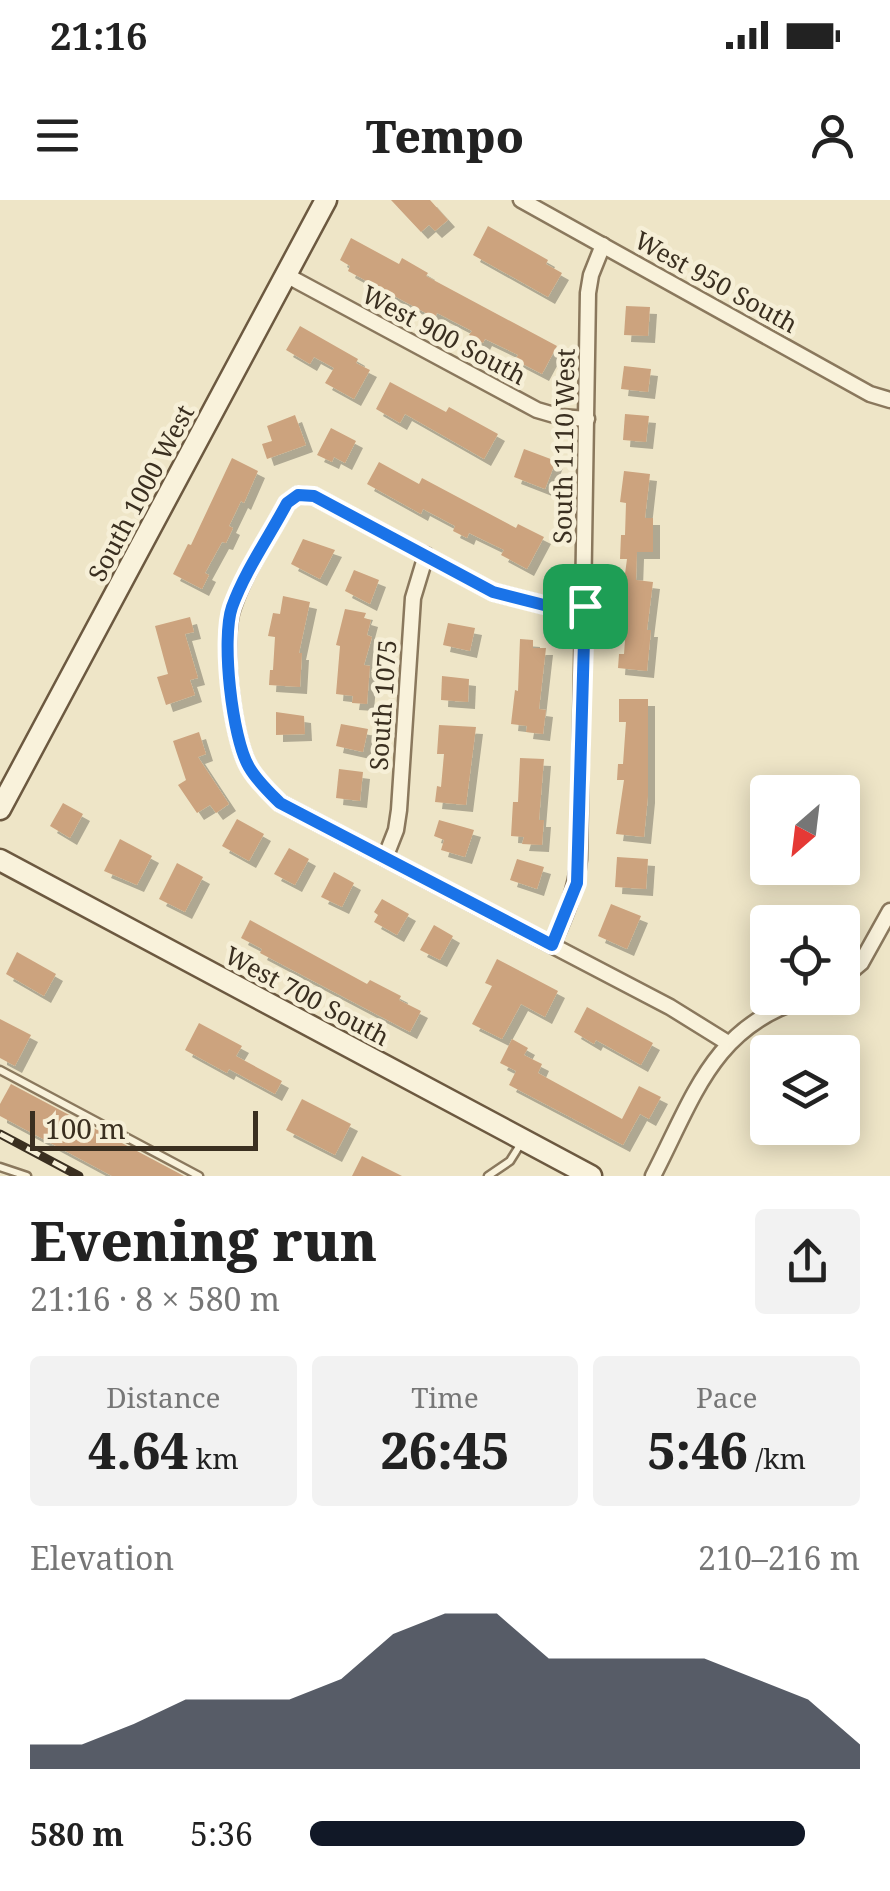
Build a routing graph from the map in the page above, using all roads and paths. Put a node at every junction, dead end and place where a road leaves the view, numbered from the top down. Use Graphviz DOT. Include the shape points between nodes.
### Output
graph roads {
  1 [pos="326,200"];
  2 [pos="521,200"];
  3 [pos="603,246"];
  4 [pos="286,275"];
  5 [pos="890,400"];
  6 [pos="587,419"];
  7 [pos="426,555"];
  8 [pos="585,606"];
  9 [pos="0,810"];
  10 [pos="385,858"];
  11 [pos="0,860"];
  12 [pos="890,911"];
  13 [pos="552,945"];
  14 [pos="860,964"];
  15 [pos="765,1015"];
  16 [pos="728,1043"];
  17 [pos="0,1070"];
  18 [pos="523,1140"];
  19 [pos="0,1167"];
  20 [pos="569,1171"];
  21 [pos="27,1176"];
  22 [pos="200,1176"];
  23 [pos="488,1176"];
  24 [pos="591,1176"];
  25 [pos="653,1176"];
  1 -- 4 [label="main road, South 1000 West"];
  2 -- 3 [label="street, West 950 South"];
  3 -- 5 [label="street, West 950 South"];
  3 -- 6 [label="street, South 1110 West" via="588,293"];
  4 -- 6 [label="street, West 900 South" via="537,410"];
  4 -- 9 [label="main road, South 1000 West"];
  6 -- 8 [label="street, South 1110 West"];
  7 -- 8 [label="street" via="523,602"];
  7 -- 10 [label="street, South 1075" via="412,598 396,830"];
  7 -- 10 [label="street" via="314,496 298,495 287,503 227,627 238,734 248,765 280,803"];
  8 -- 13 [label="street, South 1110 West" via="577,883"];
  10 -- 13 [label="street"];
  11 -- 18 [label="main road, West 700 South"];
  12 -- 14 [label="street"];
  13 -- 16 [label="street"];
  15 -- 16 [label="street"];
  16 -- 25 [label="street"];
  17 -- 22 [label="lane"];
  18 -- 20 [label="main road, West 700 South"];
  18 -- 23 [label="lane" via="510,1162"];
  19 -- 21 [label="lane"];
  20 -- 24 [label="main road, West 700 South"];
}
